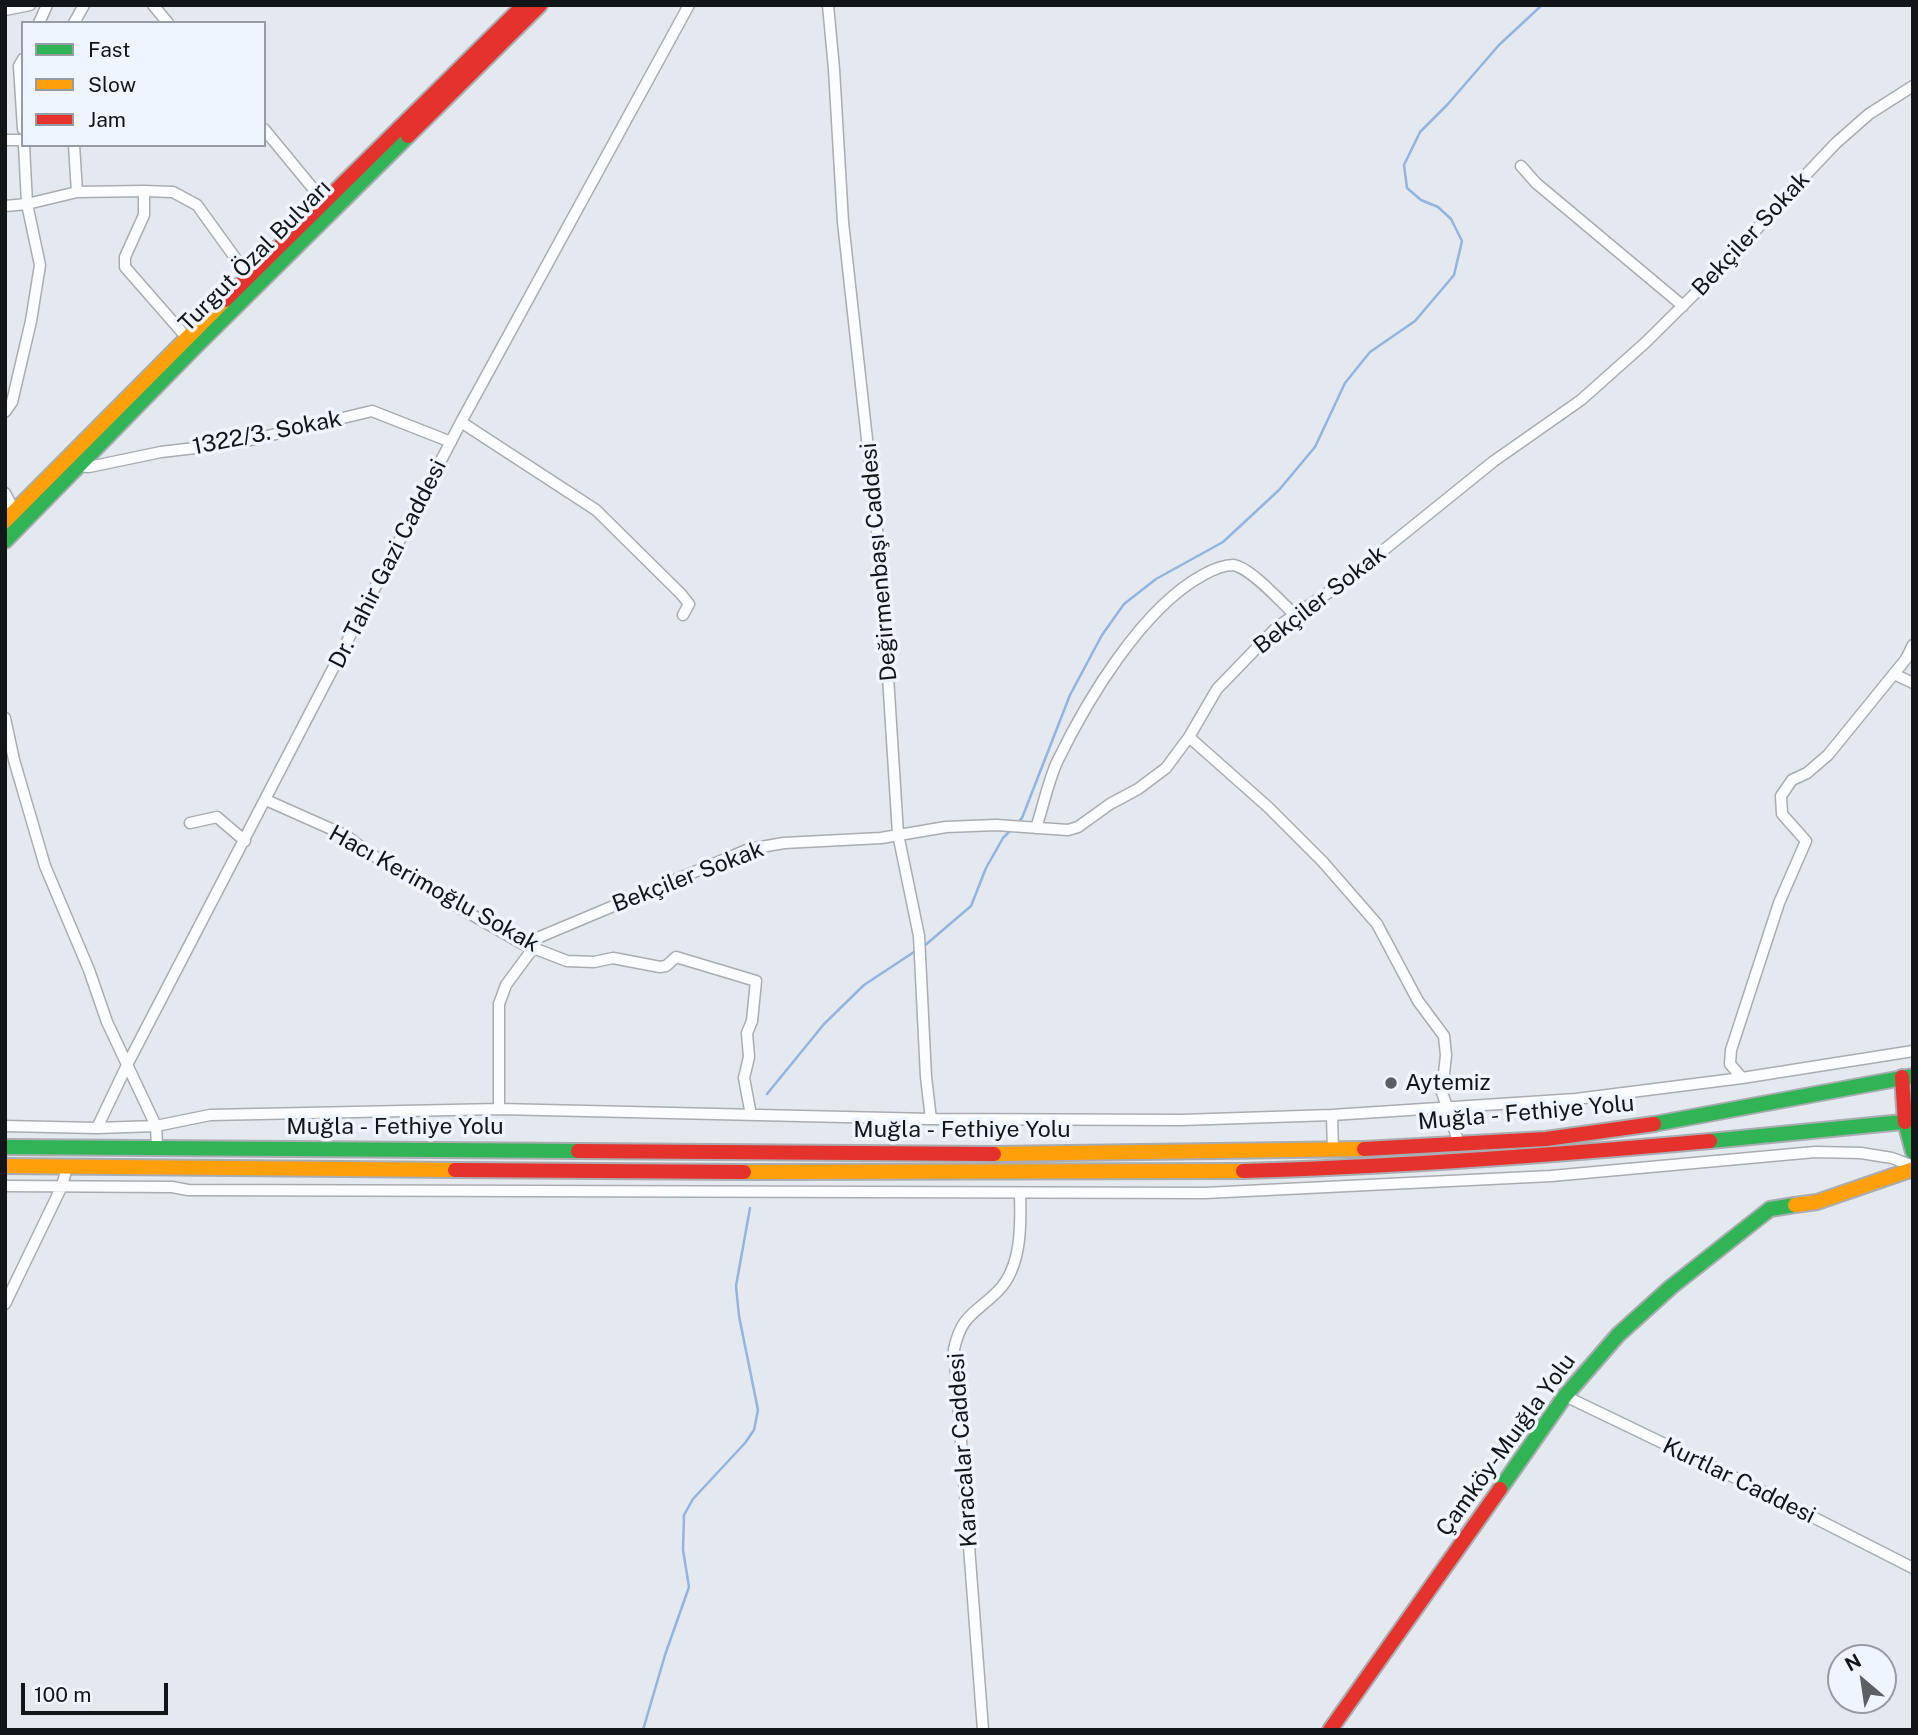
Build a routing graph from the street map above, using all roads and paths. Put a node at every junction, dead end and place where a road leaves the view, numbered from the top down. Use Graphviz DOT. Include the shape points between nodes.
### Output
graph roads {
  1 [pos="30,5"];
  2 [pos="47,5"];
  3 [pos="84,5"];
  4 [pos="153,5"];
  5 [pos="524,5"];
  6 [pos="540,5"];
  7 [pos="689,5"];
  8 [pos="828,5"];
  9 [pos="5,10"];
  10 [pos="40,21"];
  11 [pos="75,21"];
  12 [pos="166,21"];
  13 [pos="21,62"];
  14 [pos="5,69"];
  15 [pos="1913,86"];
  16 [pos="266,131"];
  17 [pos="24,147"];
  18 [pos="74,147"];
  19 [pos="1521,166"];
  20 [pos="144,191"];
  21 [pos="77,192"];
  22 [pos="325,203"];
  23 [pos="27,204"];
  24 [pos="5,206"];
  25 [pos="249,277"];
  26 [pos="1683,306"];
  27 [pos="187,338"];
  28 [pos="5,412"];
  29 [pos="461,422"];
  30 [pos="451,442"];
  31 [pos="77,466"];
  32 [pos="5,493"];
  33 [pos="10,516"];
  34 [pos="5,541"];
  35 [pos="683,615"];
  36 [pos="1295,615"];
  37 [pos="1913,645"];
  38 [pos="1894,674"];
  39 [pos="1913,683"];
  40 [pos="5,718"];
  41 [pos="1189,737"];
  42 [pos="266,800"];
  43 [pos="190,822"];
  44 [pos="1036,828"];
  45 [pos="898,834"];
  46 [pos="245,841"];
  47 [pos="528,945"];
  48 [pos="1913,1051"];
  49 [pos="127,1065"];
  50 [pos="1913,1065"];
  51 [pos="1907,1077"];
  52 [pos="1741,1078"];
  53 [pos="1446,1108"];
  54 [pos="499,1109"];
  55 [pos="751,1115"];
  56 [pos="1332,1115"];
  57 [pos="930,1119"];
  58 [pos="1909,1121"];
  59 [pos="5,1126"];
  60 [pos="156,1126"];
  61 [pos="97,1128"];
  62 [pos="1459,1144"];
  63 [pos="5,1147"];
  64 [pos="157,1147"];
  65 [pos="1333,1151"];
  66 [pos="1913,1152"];
  67 [pos="5,1166"];
  68 [pos="67,1167"];
  69 [pos="1913,1168"];
  70 [pos="815,1171"];
  71 [pos="1218,1172"];
  72 [pos="1118,1173"];
  73 [pos="5,1185"];
  74 [pos="62,1186"];
  75 [pos="816,1192"];
  76 [pos="1210,1192"];
  77 [pos="1020,1193"];
  78 [pos="1128,1193"];
  79 [pos="5,1304"];
  80 [pos="1565,1396"];
  81 [pos="1913,1568"];
  82 [pos="983,1730"];
  83 [pos="1330,1730"];
  1 -- 9 [label="street"];
  2 -- 10 [label="street"];
  3 -- 11 [label="street"];
  4 -- 12 [label="street"];
  5 -- 22 [label="main road"];
  6 -- 31 [label="main road, Turgut Özal Bulvarı"];
  7 -- 29 [label="street, Dr. Tahir Gazi Caddesi"];
  8 -- 45 [label="street, Değirmenbaşı Caddesi" via="845,248 881,566"];
  13 -- 14 [label="street"];
  15 -- 26 [label="street, Bekçiler Sokak" via="1836,143"];
  16 -- 22 [label="street"];
  17 -- 23 [label="street"];
  18 -- 21 [label="street"];
  19 -- 26 [label="street" via="1536,184"];
  20 -- 21 [label="street"];
  20 -- 25 [label="street" via="173,192 197,205"];
  20 -- 27 [label="street" via="144,215 125,267"];
  21 -- 23 [label="street"];
  22 -- 25 [label="main road"];
  23 -- 24 [label="street"];
  23 -- 28 [label="street" via="40,265 12,402"];
  25 -- 27 [label="main road"];
  26 -- 36 [label="street, Bekçiler Sokak" via="1581,400 1494,461 1344,582"];
  27 -- 33 [label="main road"];
  29 -- 30 [label="street, Dr. Tahir Gazi Caddesi"];
  29 -- 35 [label="street" via="596,510 681,594 689,604"];
  30 -- 31 [label="street, 1322/3. Sokak" via="372,411 238,443"];
  30 -- 42 [label="street, Dr. Tahir Gazi Caddesi"];
  31 -- 34 [label="main road, Turgut Özal Bulvarı"];
  32 -- 33 [label="street"];
  36 -- 41 [label="street, Bekçiler Sokak" via="1277,627 1217,689"];
  36 -- 44 [label="street" via="1245,569 1233,565 1216,568 1173,593 1098,687 1056,764"];
  37 -- 38 [label="street"];
  38 -- 39 [label="street"];
  38 -- 52 [label="street" via="1828,755 1792,780 1781,796 1782,814 1806,841 1779,903 1731,1050 1730,1064"];
  40 -- 49 [label="street" via="45,866"];
  41 -- 44 [label="street, Bekçiler Sokak" via="1166,768 1078,828"];
  41 -- 53 [label="street" via="1268,807 1377,924 1418,1001 1444,1037 1442,1092"];
  42 -- 46 [label="street, Dr. Tahir Gazi Caddesi"];
  42 -- 47 [label="street, Hacı Kerimoğlu Sokak" via="347,836 441,897"];
  43 -- 46 [label="street" via="217,817"];
  44 -- 45 [label="street, Bekçiler Sokak" via="946,827"];
  45 -- 47 [label="street, Bekçiler Sokak" via="750,849"];
  45 -- 57 [label="street, Değirmenbaşı Caddesi" via="919,936"];
  46 -- 49 [label="street, Dr. Tahir Gazi Caddesi"];
  47 -- 54 [label="street" via="499,1004"];
  47 -- 55 [label="street, Hacı Kerimoğlu Sokak" via="567,961 613,958 660,967 676,957 756,981 744,1079"];
  48 -- 52 [label="street"];
  49 -- 60 [label="street"];
  49 -- 61 [label="street, Dr. Tahir Gazi Caddesi"];
  50 -- 51 [label="main road"];
  51 -- 58 [label="main road"];
  51 -- 62 [label="main road, Muğla - Fethiye Yolu" via="1654,1124 1546,1139"];
  52 -- 53 [label="street"];
  53 -- 56 [label="street"];
  53 -- 62 [label="street"];
  54 -- 55 [label="street"];
  54 -- 60 [label="street" via="210,1115"];
  55 -- 57 [label="street"];
  56 -- 57 [label="street"];
  56 -- 65 [label="street"];
  58 -- 66 [label="main road"];
  58 -- 71 [label="main road, Muğla - Fethiye Yolu" via="1548,1156"];
  59 -- 61 [label="street"];
  60 -- 61 [label="street"];
  60 -- 64 [label="street"];
  62 -- 65 [label="main road, Muğla - Fethiye Yolu"];
  63 -- 64 [label="main road, Muğla - Fethiye Yolu"];
  64 -- 65 [label="main road, Muğla - Fethiye Yolu" via="1020,1154"];
  67 -- 68 [label="main road, Muğla - Fethiye Yolu"];
  68 -- 70 [label="main road, Muğla - Fethiye Yolu"];
  68 -- 74 [label="street"];
  69 -- 76 [label="street" via="1892,1158 1815,1152 1539,1176"];
  69 -- 80 [label="main road, Çamköy-Muığla Yolu" via="1817,1202 1770,1209 1618,1335"];
  70 -- 72 [label="main road, Muğla - Fethiye Yolu"];
  70 -- 75 [label="street"];
  71 -- 72 [label="main road, Muğla - Fethiye Yolu"];
  71 -- 76 [label="street"];
  72 -- 78 [label="street"];
  73 -- 74 [label="street"];
  74 -- 75 [label="street"];
  74 -- 79 [label="street"];
  75 -- 77 [label="street"];
  76 -- 78 [label="street"];
  77 -- 78 [label="street"];
  77 -- 82 [label="street, Karacalar Caddesi" via="1016,1257 1007,1279 968,1316 958,1330 954,1349"];
  80 -- 81 [label="street, Kurtlar Caddesi"];
  80 -- 83 [label="main road, Çamköy-Muığla Yolu"];
}
